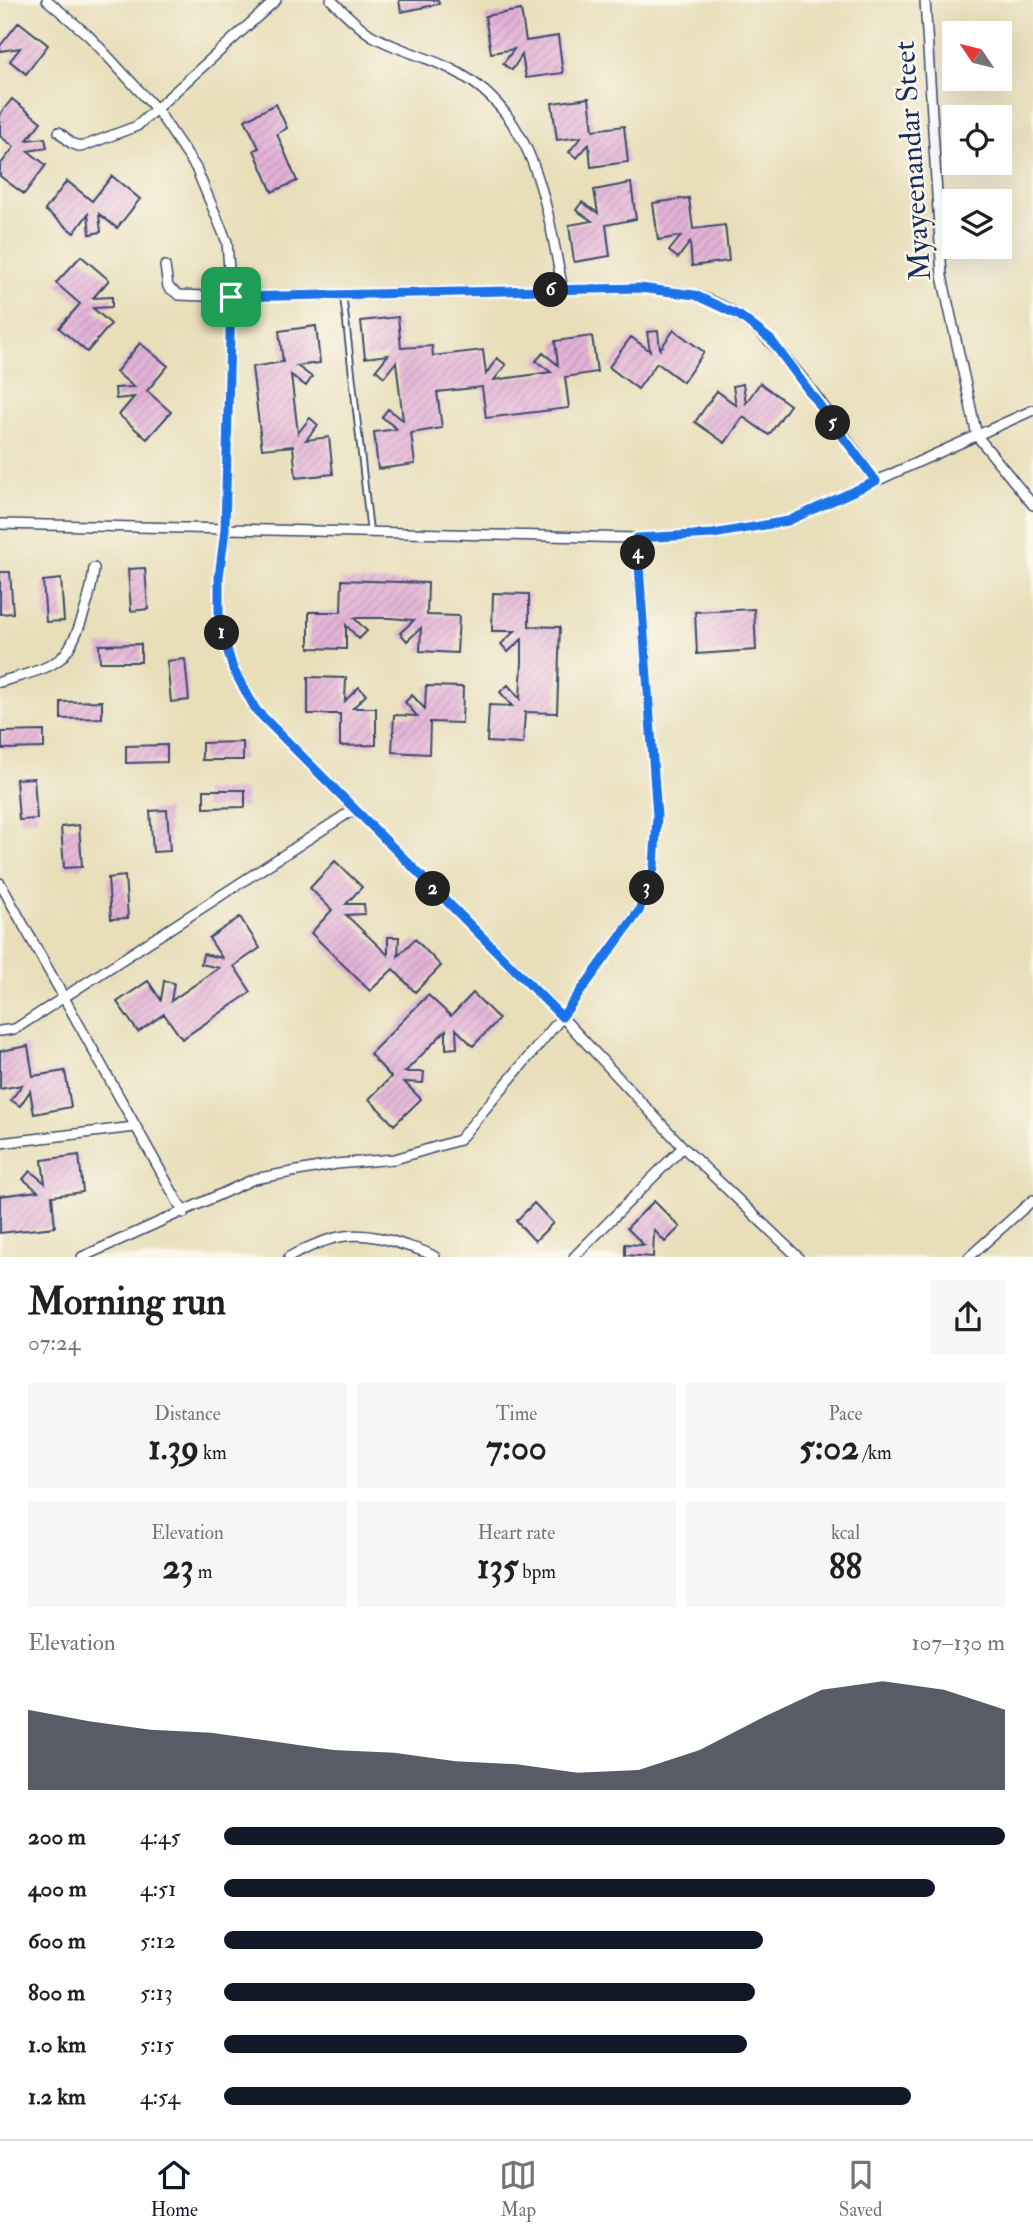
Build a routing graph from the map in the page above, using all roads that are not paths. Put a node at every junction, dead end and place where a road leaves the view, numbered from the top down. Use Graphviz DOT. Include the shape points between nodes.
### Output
graph roads {
  1 [pos="47,0"];
  2 [pos="276,0"];
  3 [pos="331,0"];
  4 [pos="925,0"];
  5 [pos="157,110"];
  6 [pos="59,132"];
  7 [pos="165,266"];
  8 [pos="563,290"];
  9 [pos="343,295"];
  10 [pos="231,297"];
  11 [pos="1033,410"];
  12 [pos="976,436"];
  13 [pos="876,481"];
  14 [pos="1033,505"];
  15 [pos="0,524"];
  16 [pos="225,530"];
  17 [pos="370,533"];
  18 [pos="637,538"];
  19 [pos="94,568"];
  20 [pos="0,682"];
  21 [pos="353,810"];
  22 [pos="0,884"];
  23 [pos="63,998"];
  24 [pos="562,1017"];
  25 [pos="0,1031"];
  26 [pos="135,1126"];
  27 [pos="0,1143"];
  28 [pos="683,1147"];
  29 [pos="1033,1200"];
  30 [pos="184,1213"];
  31 [pos="82,1257"];
  32 [pos="289,1257"];
  33 [pos="435,1257"];
  34 [pos="574,1257"];
  35 [pos="797,1257"];
  36 [pos="969,1257"];
  1 -- 5 [label="street" via="89,36"];
  2 -- 5 [label="street"];
  3 -- 8 [label="street" via="370,34 451,69 490,94 513,120 545,203"];
  4 -- 12 [label="street, Myayeenandar Steet" via="942,276"];
  5 -- 6 [label="street" via="138,126 81,147"];
  5 -- 10 [label="street" via="196,167 227,242"];
  7 -- 10 [label="street" via="172,292"];
  8 -- 9 [label="street"];
  8 -- 13 [label="street" via="640,288 695,295 740,316 771,340"];
  9 -- 10 [label="street"];
  9 -- 17 [label="lane"];
  10 -- 16 [label="street"];
  11 -- 12 [label="street"];
  12 -- 13 [label="street"];
  12 -- 14 [label="street, Myayeenandar Steet"];
  13 -- 18 [label="street" via="788,521 713,534"];
  15 -- 16 [label="street"];
  16 -- 17 [label="street"];
  16 -- 21 [label="street" via="219,621 233,669 256,710"];
  17 -- 18 [label="street"];
  18 -- 24 [label="street" via="657,816 654,868 639,911"];
  19 -- 20 [label="street" via="91,598 61,658"];
  21 -- 23 [label="street"];
  21 -- 24 [label="street"];
  22 -- 23 [label="street"];
  23 -- 25 [label="street" via="15,1029"];
  23 -- 26 [label="street"];
  24 -- 28 [label="street"];
  24 -- 30 [label="street" via="459,1140 395,1159 254,1179"];
  26 -- 27 [label="street"];
  26 -- 30 [label="street"];
  28 -- 34 [label="street"];
  28 -- 35 [label="street"];
  29 -- 36 [label="street"];
  30 -- 31 [label="street"];
  32 -- 33 [label="street" via="319,1241 351,1233 387,1239"];
}
